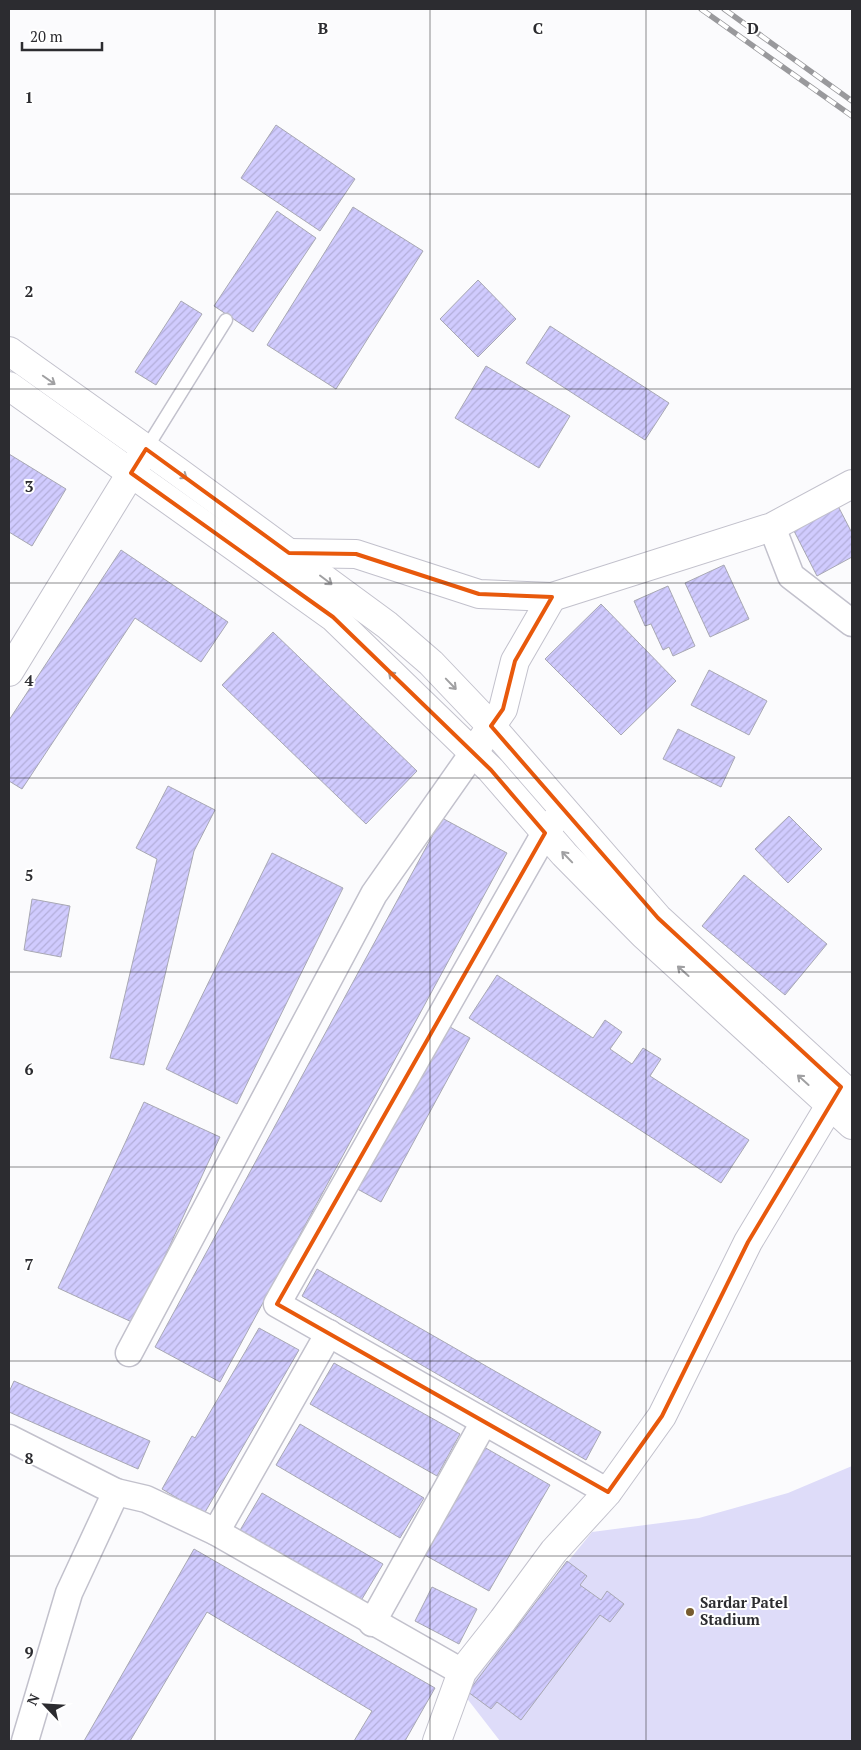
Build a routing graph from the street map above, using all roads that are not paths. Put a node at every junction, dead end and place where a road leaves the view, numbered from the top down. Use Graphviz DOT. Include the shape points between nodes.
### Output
graph roads {
  1 [pos="226,320"];
  2 [pos="9,351"];
  3 [pos="9,386"];
  4 [pos="146,449"];
  5 [pos="131,473"];
  6 [pos="852,484"];
  7 [pos="772,527"];
  8 [pos="289,553"];
  9 [pos="265,569"];
  10 [pos="552,597"];
  11 [pos="852,623"];
  12 [pos="9,672"];
  13 [pos="491,726"];
  14 [pos="473,753"];
  15 [pos="563,810"];
  16 [pos="545,833"];
  17 [pos="841,1096"];
  18 [pos="852,1124"];
  19 [pos="329,1333"];
  20 [pos="129,1353"];
  21 [pos="484,1422"];
  22 [pos="9,1438"];
  23 [pos="116,1492"];
  24 [pos="608,1492"];
  25 [pos="216,1532"];
  26 [pos="372,1623"];
  27 [pos="462,1672"];
  28 [pos="25,1741"];
  29 [pos="437,1741"];
  1 -- 4 [label="lane"];
  2 -- 4 [label="main road, one-way"];
  3 -- 5 [label="main road"];
  4 -- 5 [label="main road"];
  4 -- 8 [label="main road, one-way"];
  5 -- 9 [label="main road"];
  5 -- 12 [label="main road"];
  6 -- 7 [label="main road"];
  7 -- 10 [label="main road"];
  7 -- 11 [label="street" via="791,576"];
  8 -- 9 [label="main road"];
  8 -- 10 [label="main road" via="356,554 479,594"];
  8 -- 13 [label="main road, one-way" via="387,626 431,664"];
  14 -- 9 [label="main road, one-way" via="333,617"];
  10 -- 13 [label="main road" via="514,661 503,709"];
  13 -- 14 [label="main road"];
  13 -- 15 [label="main road"];
  14 -- 16 [label="main road"];
  14 -- 20 [label="street" via="374,894"];
  15 -- 16 [label="street"];
  15 -- 17 [label="main road" via="658,918"];
  17 -- 16 [label="main road, one-way" via="644,935"];
  16 -- 19 [label="street" via="277,1304"];
  17 -- 18 [label="main road"];
  17 -- 24 [label="main road" via="748,1242 662,1416"];
  19 -- 21 [label="street"];
  19 -- 25 [label="street"];
  21 -- 24 [label="street"];
  21 -- 26 [label="street"];
  22 -- 23 [label="street"];
  23 -- 25 [label="street" via="146,1499"];
  23 -- 28 [label="street" via="69,1593"];
  24 -- 27 [label="main road" via="554,1551"];
  25 -- 26 [label="street"];
  26 -- 27 [label="street"];
  27 -- 29 [label="main road"];
}
